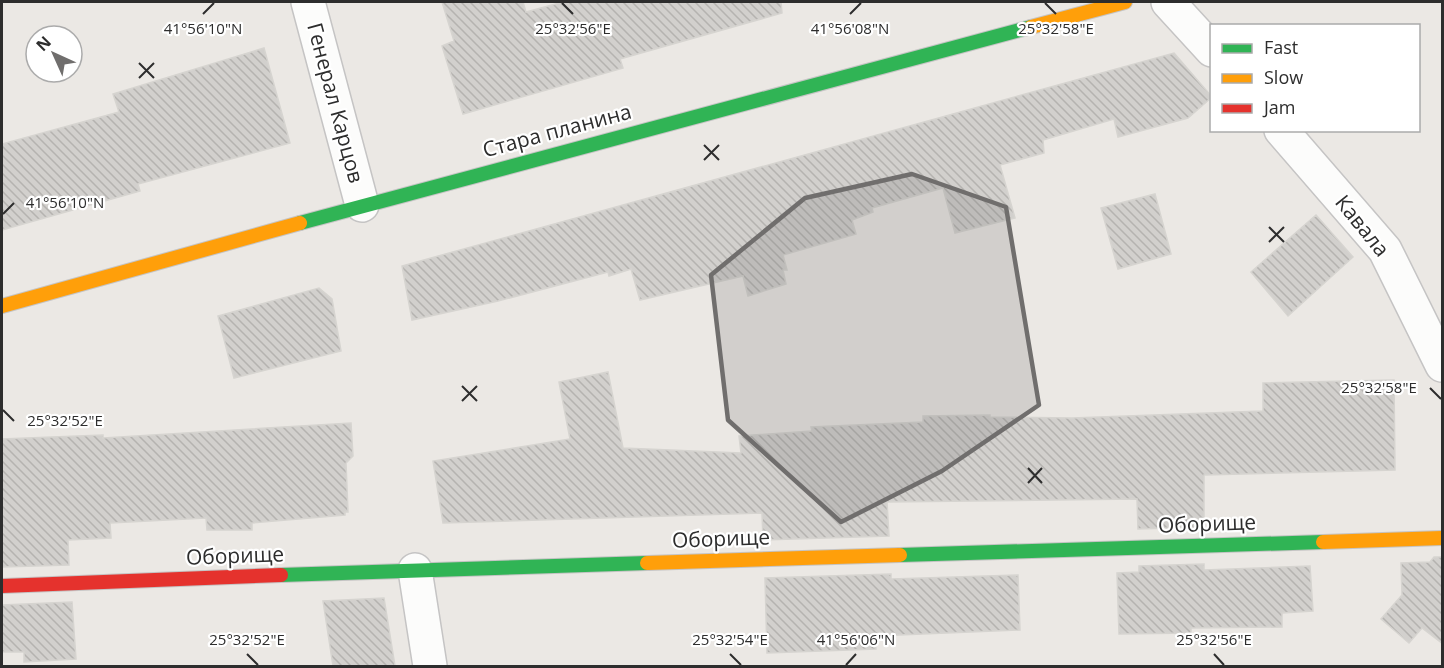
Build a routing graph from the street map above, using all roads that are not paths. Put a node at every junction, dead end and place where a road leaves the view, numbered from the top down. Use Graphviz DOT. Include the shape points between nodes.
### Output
graph roads {
  1 [pos="308,2"];
  2 [pos="1125,2"];
  3 [pos="1168,2"];
  4 [pos="1210,48"];
  5 [pos="1283,132"];
  6 [pos="362,205"];
  7 [pos="2,306"];
  8 [pos="1443,365"];
  9 [pos="1443,537"];
  10 [pos="415,570"];
  11 [pos="2,586"];
  12 [pos="430,666"];
  1 -- 6 [label="street, Генерал Карцов"];
  2 -- 6 [label="street, Стара планина"];
  3 -- 4 [label="street"];
  5 -- 8 [label="street, Кавала" via="1384,250"];
  6 -- 7 [label="street, Стара планина"];
  9 -- 10 [label="street, Оборище"];
  10 -- 11 [label="street, Оборище"];
  10 -- 12 [label="street"];
}
